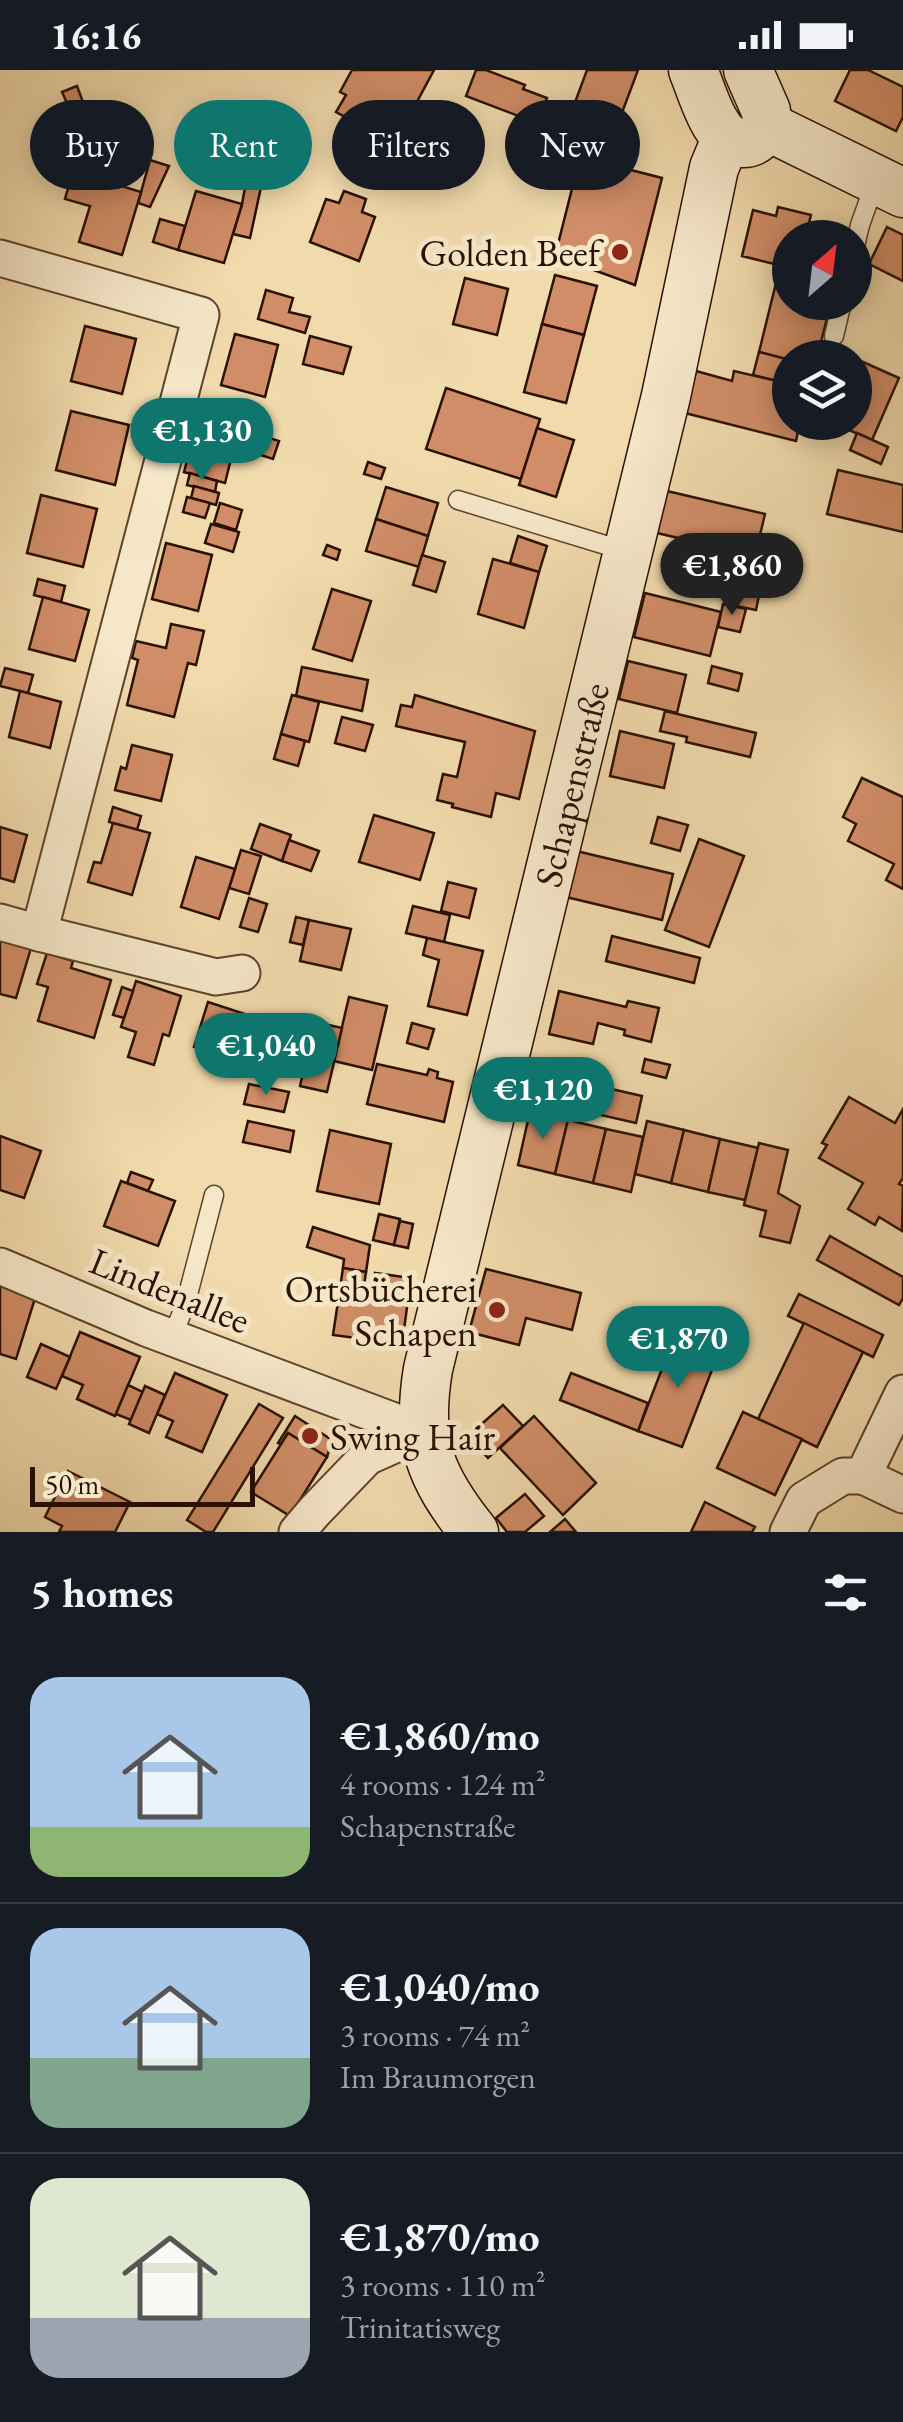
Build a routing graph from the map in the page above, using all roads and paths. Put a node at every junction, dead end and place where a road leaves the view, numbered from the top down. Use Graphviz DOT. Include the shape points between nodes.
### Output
graph roads {
  1 [pos="694,70"];
  2 [pos="748,70"];
  3 [pos="747,132"];
  4 [pos="890,186"];
  5 [pos="870,220"];
  6 [pos="0,258"];
  7 [pos="838,320"];
  8 [pos="834,336"];
  9 [pos="458,500"];
  10 [pos="627,552"];
  11 [pos="0,922"];
  12 [pos="39,933"];
  13 [pos="242,972"];
  14 [pos="214,1195"];
  15 [pos="0,1266"];
  16 [pos="172,1338"];
  17 [pos="903,1393"];
  18 [pos="423,1432"];
  19 [pos="863,1476"];
  20 [pos="903,1495"];
  21 [pos="297,1532"];
  22 [pos="474,1532"];
  23 [pos="788,1532"];
  1 -- 3 [label="street" via="718,129"];
  2 -- 3 [label="street" via="766,112"];
  3 -- 4 [label="street"];
  3 -- 10 [label="street, Schapenstraße" via="714,168"];
  4 -- 5 [label="lane"];
  6 -- 12 [label="street" via="201,316"];
  7 -- 8 [label="lane"];
  9 -- 10 [label="lane"];
  10 -- 18 [label="street, Schapenstraße" via="428,1369"];
  11 -- 12 [label="street"];
  12 -- 13 [label="street" via="216,977"];
  14 -- 16 [label="lane"];
  15 -- 16 [label="street, Lindenallee"];
  16 -- 18 [label="street, Lindenallee"];
  17 -- 19 [label="street"];
  18 -- 21 [label="street" via="367,1457"];
  18 -- 22 [label="street" via="440,1483"];
  19 -- 20 [label="street"];
  19 -- 23 [label="street" via="843,1476 804,1500"];
}
